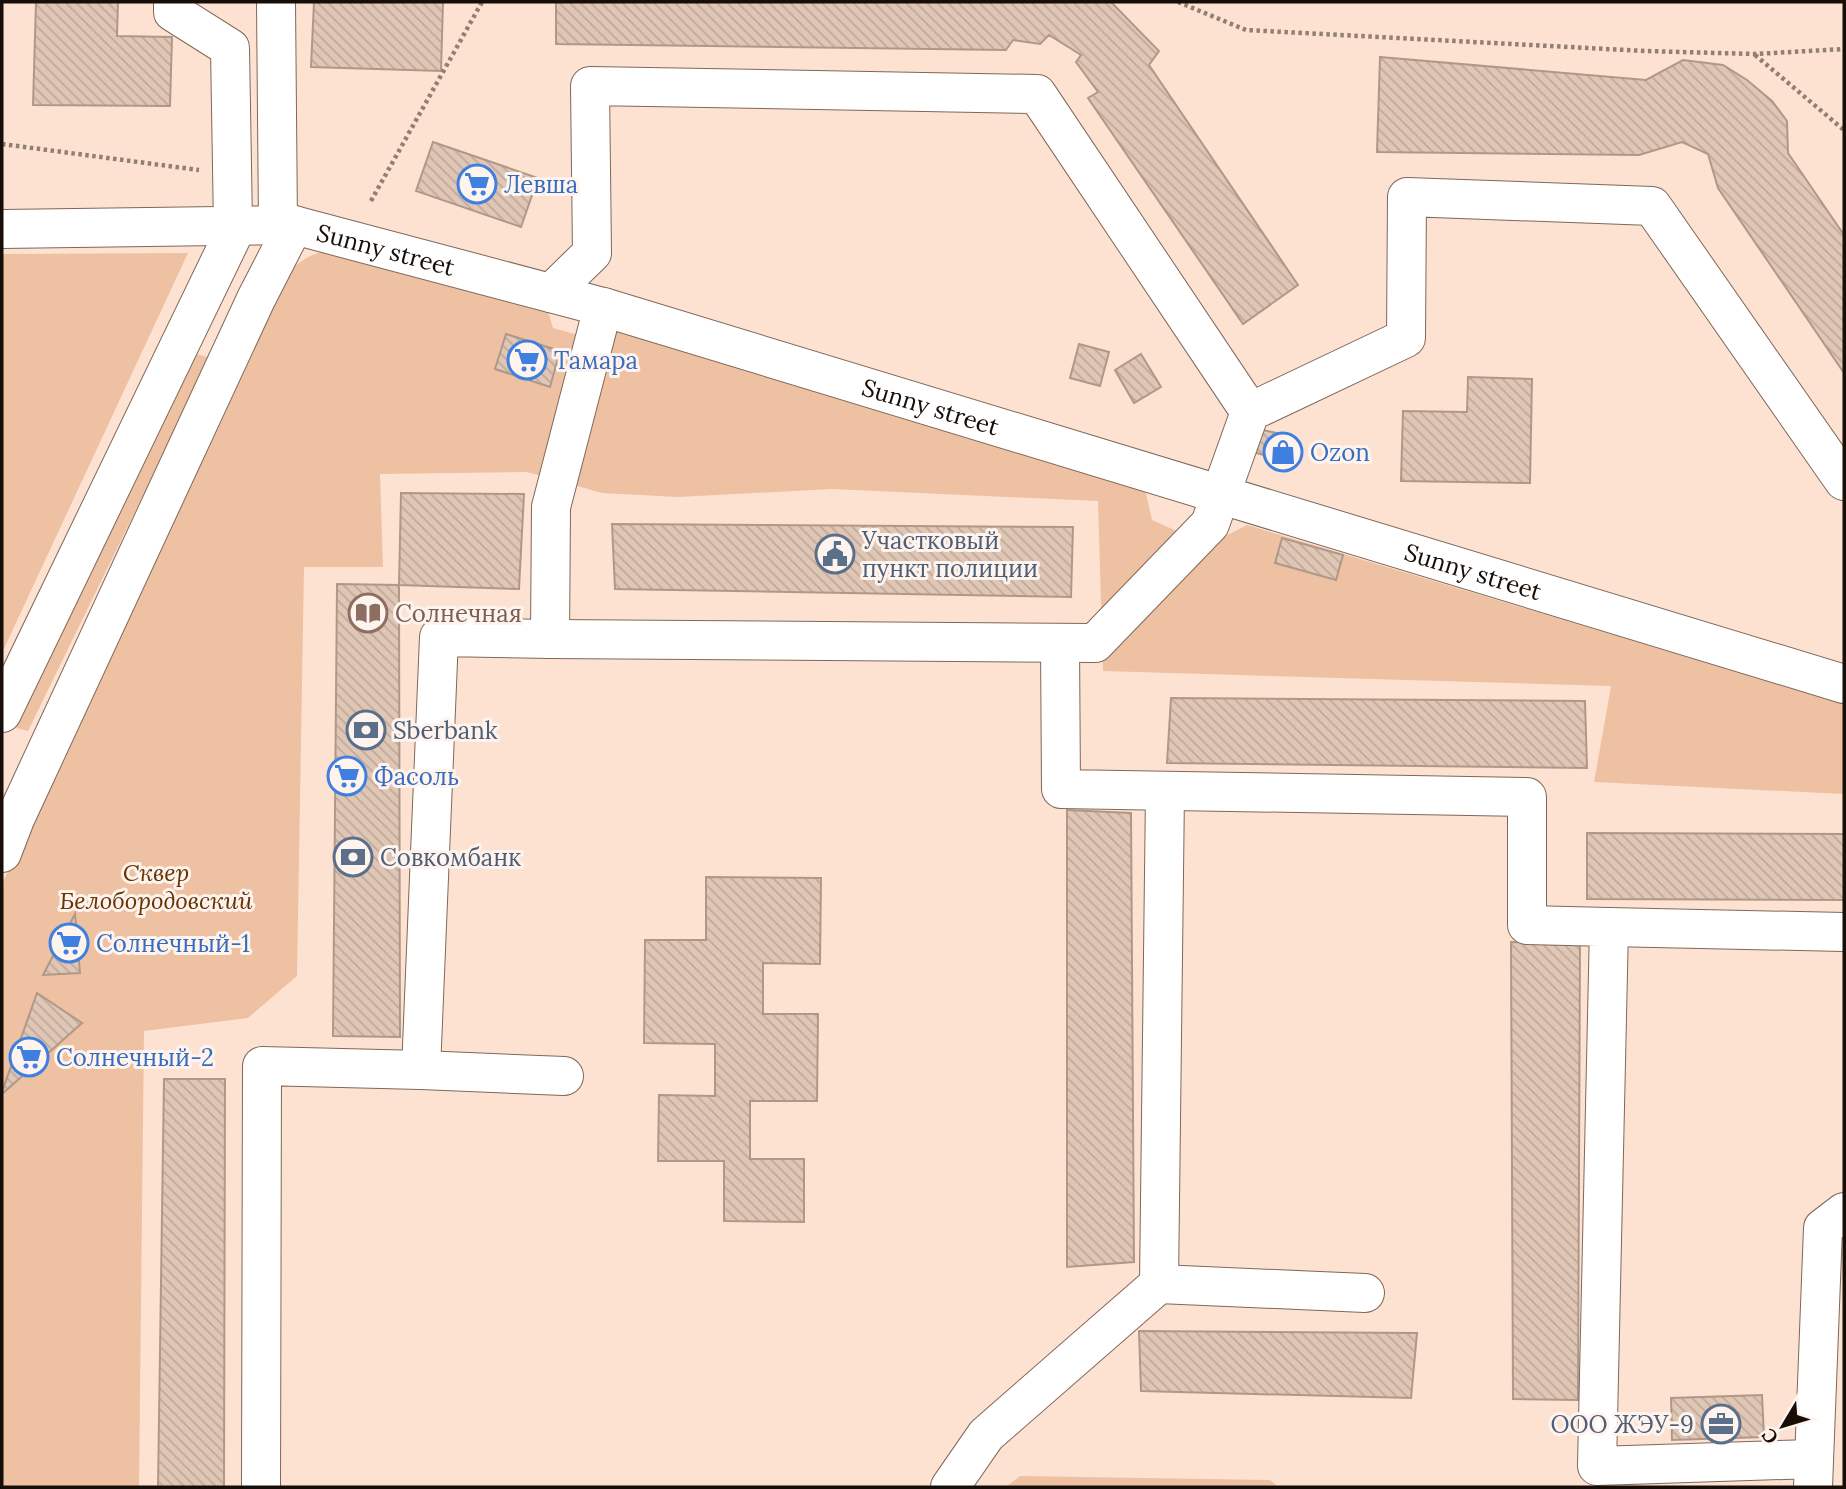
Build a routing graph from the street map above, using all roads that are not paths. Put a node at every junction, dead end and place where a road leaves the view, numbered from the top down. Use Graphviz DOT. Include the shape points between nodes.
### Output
graph roads {
  1 [pos="173,2"];
  2 [pos="276,2"];
  3 [pos="286,225"];
  4 [pos="235,226"];
  5 [pos="2,229"];
  6 [pos="551,293"];
  7 [pos="603,307"];
  8 [pos="1250,412"];
  9 [pos="1844,481"];
  10 [pos="1222,495"];
  11 [pos="550,639"];
  12 [pos="1060,643"];
  13 [pos="1844,684"];
  14 [pos="2,712"];
  15 [pos="1165,791"];
  16 [pos="6,831"];
  17 [pos="1609,927"];
  18 [pos="1844,932"];
  19 [pos="421,1070"];
  20 [pos="564,1076"];
  21 [pos="1844,1212"];
  22 [pos="1159,1284"];
  23 [pos="1365,1293"];
  24 [pos="1832,1338"];
  25 [pos="1813,1473"];
  26 [pos="261,1487"];
  27 [pos="950,1487"];
  1 -- 4 [label="street" via="173,12 230,48"];
  2 -- 3 [label="street"];
  3 -- 4 [label="street, Sunny street"];
  3 -- 6 [label="street, Sunny street"];
  3 -- 16 [label="street" via="256,299"];
  4 -- 5 [label="street, Sunny street"];
  4 -- 14 [label="street"];
  6 -- 7 [label="street, Sunny street"];
  6 -- 8 [label="street" via="592,253 590,86 1037,94"];
  7 -- 10 [label="street, Sunny street"];
  7 -- 11 [label="street" via="551,507"];
  8 -- 9 [label="street" via="1406,338 1407,197 1652,205"];
  8 -- 10 [label="street"];
  10 -- 12 [label="street" via="1210,524 1095,643"];
  10 -- 13 [label="street, Sunny street"];
  11 -- 12 [label="street"];
  11 -- 19 [label="street" via="439,638"];
  12 -- 15 [label="street" via="1061,789"];
  15 -- 17 [label="street" via="1527,797 1527,925"];
  15 -- 22 [label="street"];
  17 -- 18 [label="street"];
  17 -- 25 [label="street" via="1597,1466"];
  19 -- 20 [label="street"];
  19 -- 26 [label="street" via="262,1066"];
  21 -- 24 [label="street" via="1823,1228"];
  22 -- 23 [label="street"];
  22 -- 27 [label="street" via="986,1435"];
  24 -- 25 [label="street"];
}
